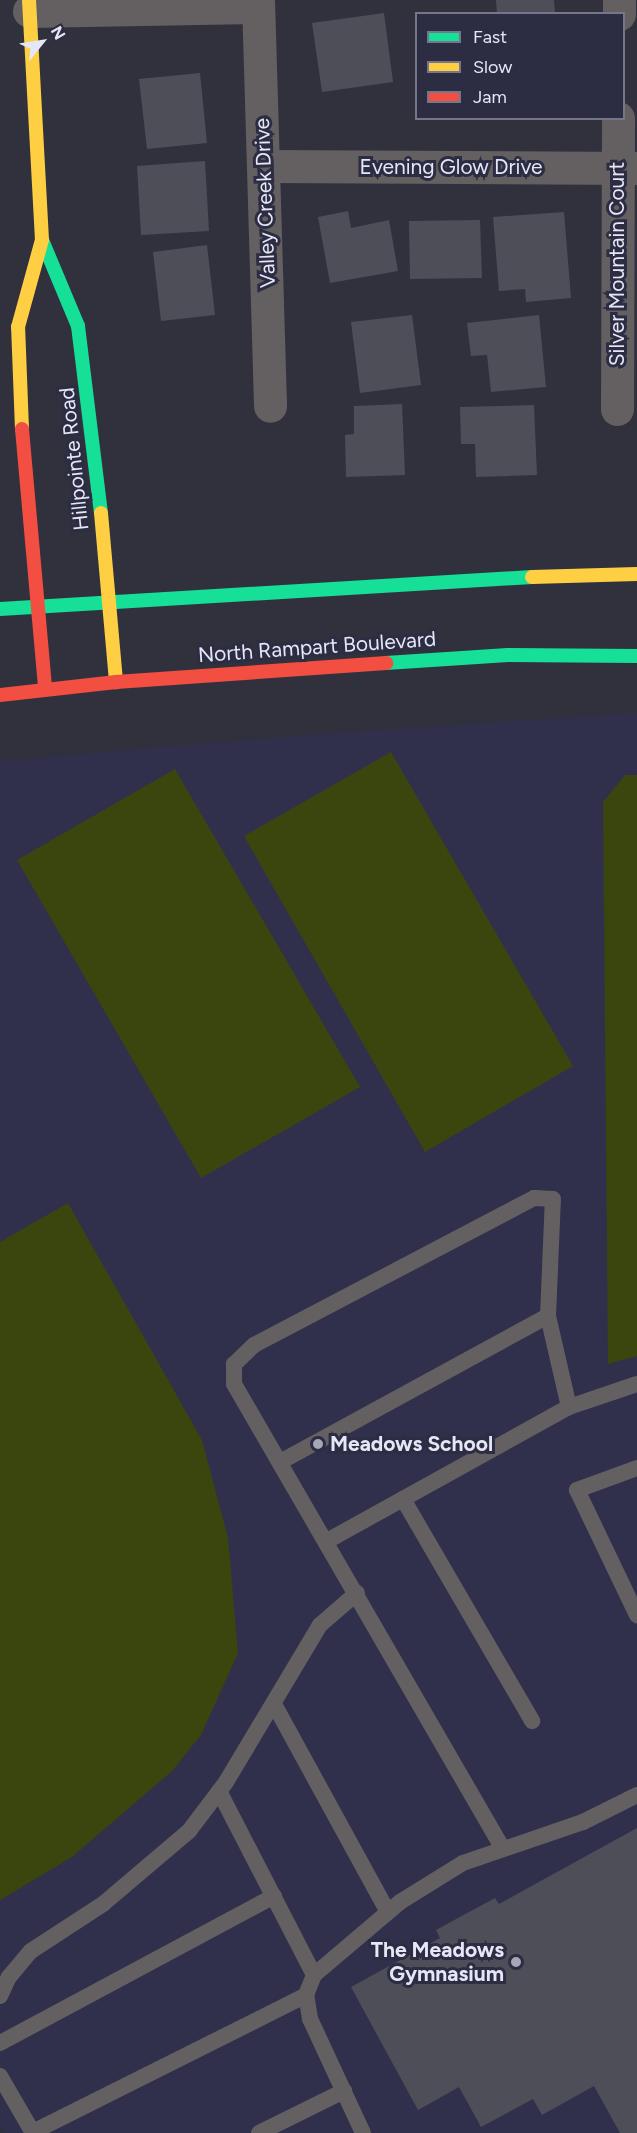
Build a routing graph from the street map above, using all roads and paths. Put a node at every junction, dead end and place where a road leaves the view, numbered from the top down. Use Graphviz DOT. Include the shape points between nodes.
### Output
graph roads {
  1 [pos="258,4"];
  2 [pos="29,6"];
  3 [pos="618,120"];
  4 [pos="265,166"];
  5 [pos="628,168"];
  6 [pos="42,240"];
  7 [pos="270,406"];
  8 [pos="617,409"];
  9 [pos="637,574"];
  10 [pos="108,600"];
  11 [pos="38,605"];
  12 [pos="0,609"];
  13 [pos="637,656"];
  14 [pos="116,682"];
  15 [pos="45,689"];
  16 [pos="0,695"];
  17 [pos="549,1316"];
  18 [pos="637,1384"];
  19 [pos="569,1407"];
  20 [pos="280,1462"];
  21 [pos="637,1468"];
  22 [pos="403,1499"];
  23 [pos="327,1541"];
  24 [pos="357,1593"];
  25 [pos="637,1615"];
  26 [pos="274,1704"];
  27 [pos="532,1721"];
  28 [pos="219,1791"];
  29 [pos="637,1795"];
  30 [pos="503,1849"];
  31 [pos="274,1896"];
  32 [pos="388,1912"];
  33 [pos="314,1975"];
  34 [pos="306,1995"];
  35 [pos="0,1996"];
  36 [pos="0,2043"];
  37 [pos="0,2076"];
  38 [pos="344,2091"];
  39 [pos="33,2133"];
  40 [pos="259,2133"];
  41 [pos="363,2133"];
  1 -- 2 [label="street"];
  1 -- 4 [label="street, Valley Creek Drive"];
  2 -- 6 [label="main road, Hillpointe Road"];
  3 -- 5 [label="street, Silver Mountain Court"];
  4 -- 5 [label="street, Evening Glow Drive"];
  4 -- 7 [label="street, Valley Creek Drive"];
  5 -- 8 [label="street, Silver Mountain Court"];
  6 -- 10 [label="main road, Hillpointe Road" via="78,326 96,460"];
  6 -- 11 [label="main road, Hillpointe Road" via="18,327 19,394"];
  9 -- 10 [label="main road" via="423,581"];
  10 -- 11 [label="main road"];
  10 -- 14 [label="main road, Hillpointe Road"];
  11 -- 12 [label="main road"];
  11 -- 15 [label="main road, Hillpointe Road"];
  13 -- 14 [label="main road, North Rampart Boulevard" via="508,655"];
  14 -- 15 [label="main road, North Rampart Boulevard"];
  15 -- 16 [label="main road, North Rampart Boulevard"];
  17 -- 19 [label="lane"];
  17 -- 20 [label="lane"];
  17 -- 20 [label="lane" via="553,1199 534,1198 254,1345 234,1364 234,1384"];
  18 -- 19 [label="lane"];
  19 -- 22 [label="lane"];
  20 -- 23 [label="lane"];
  21 -- 25 [label="lane" via="577,1490"];
  22 -- 23 [label="lane"];
  22 -- 27 [label="lane"];
  23 -- 24 [label="lane"];
  24 -- 26 [label="lane" via="320,1625"];
  24 -- 30 [label="lane"];
  26 -- 28 [label="lane"];
  26 -- 32 [label="lane"];
  28 -- 31 [label="lane"];
  28 -- 35 [label="lane" via="189,1831 161,1857 103,1904 31,1951 9,1977"];
  29 -- 30 [label="lane" via="583,1822"];
  30 -- 32 [label="lane" via="463,1863"];
  31 -- 33 [label="lane"];
  31 -- 36 [label="lane"];
  32 -- 33 [label="lane"];
  33 -- 34 [label="lane"];
  34 -- 38 [label="lane" via="315,2030"];
  34 -- 39 [label="lane"];
  37 -- 39 [label="lane"];
  38 -- 40 [label="lane"];
  38 -- 41 [label="lane"];
}
